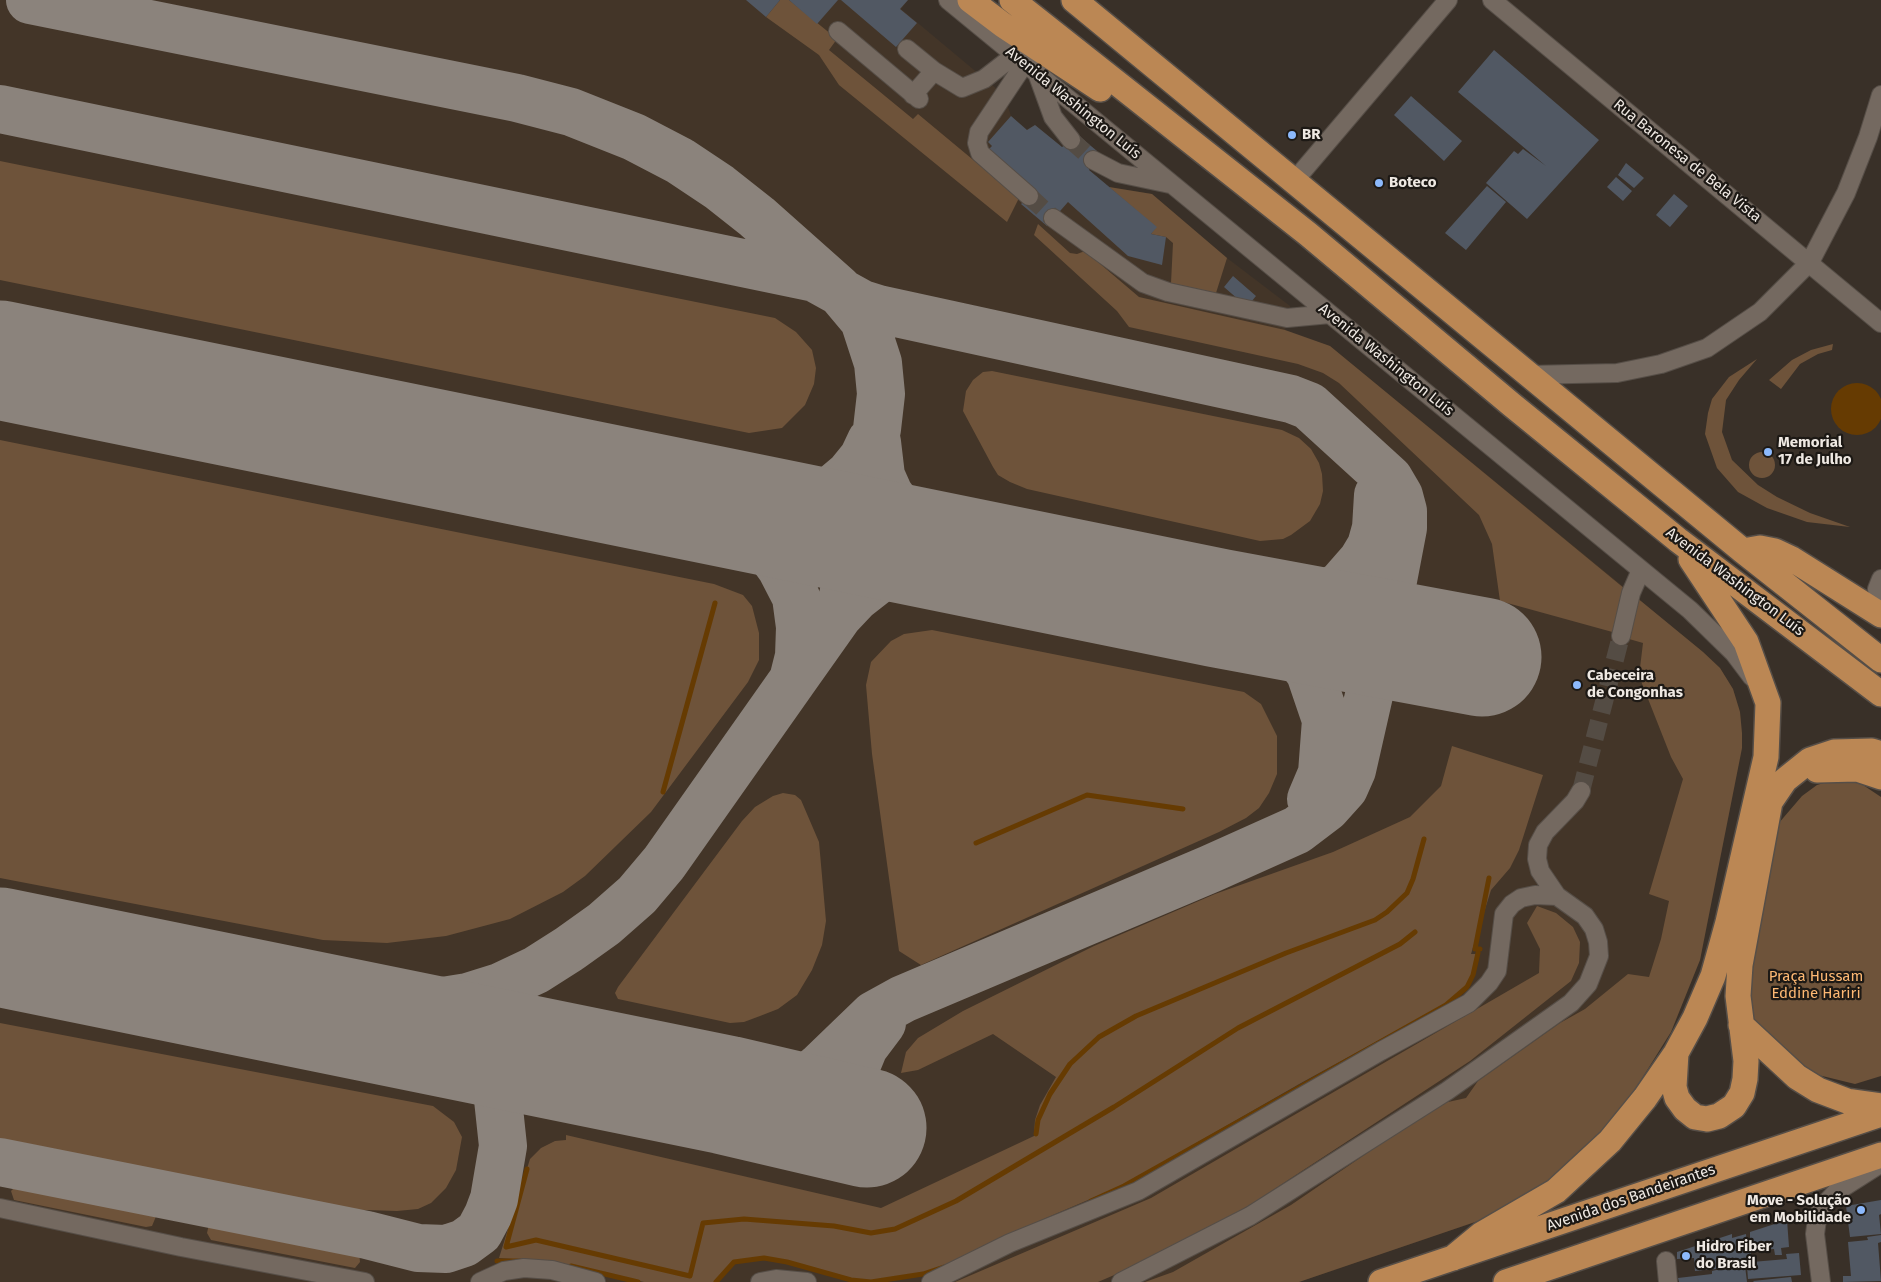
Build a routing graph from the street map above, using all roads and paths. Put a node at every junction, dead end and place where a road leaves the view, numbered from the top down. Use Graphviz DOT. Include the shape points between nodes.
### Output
graph roads {
  1 [pos="948,0"];
  2 [pos="970,0"];
  3 [pos="1012,0"];
  4 [pos="1074,0"];
  5 [pos="1448,0"];
  6 [pos="1492,0"];
  7 [pos="838,32"];
  8 [pos="906,49"];
  9 [pos="1025,64"];
  10 [pos="934,71"];
  11 [pos="1881,95"];
  12 [pos="1134,98"];
  13 [pos="1071,140"];
  14 [pos="1093,160"];
  15 [pos="1295,180"];
  16 [pos="1172,185"];
  17 [pos="1028,196"];
  18 [pos="1053,218"];
  19 [pos="1810,262"];
  20 [pos="1330,314"];
  21 [pos="1881,323"];
  22 [pos="1529,374"];
  23 [pos="1678,540"];
  24 [pos="1743,551"];
  25 [pos="1640,570"];
  26 [pos="1881,579"];
  27 [pos="1881,604"];
  28 [pos="1881,615"];
  29 [pos="1621,636"];
  30 [pos="1881,660"];
  31 [pos="1879,692"];
  32 [pos="1881,754"];
  33 [pos="1766,757"];
  34 [pos="1795,772"];
  35 [pos="1881,777"];
  36 [pos="1581,791"];
  37 [pos="1557,896"];
  38 [pos="1741,1025"];
  39 [pos="1676,1053"];
  40 [pos="1881,1106"];
  41 [pos="1881,1114"];
  42 [pos="1881,1155"];
  43 [pos="1881,1164"];
  44 [pos="0,1208"];
  45 [pos="1453,1258"];
  46 [pos="1666,1261"];
  47 [pos="1513,1281"];
  48 [pos="365,1282"];
  49 [pos="480,1282"];
  50 [pos="596,1282"];
  51 [pos="760,1282"];
  52 [pos="807,1282"];
  53 [pos="930,1282"];
  54 [pos="1121,1282"];
  55 [pos="1381,1282"];
  56 [pos="1668,1282"];
  57 [pos="1821,1282"];
  1 -- 9 [label="street, Avenida Washington Luís"];
  2 -- 12 [label="highway" via="1103,91"];
  3 -- 12 [label="highway, Avenida Washington Luís"];
  4 -- 15 [label="highway, Avenida Washington Luís"];
  5 -- 15 [label="street"];
  6 -- 19 [label="street, Rua Baronesa de Bela Vista"];
  7 -- 10 [label="street" via="916,97"];
  8 -- 10 [label="street"];
  9 -- 10 [label="street" via="962,88"];
  9 -- 13 [label="street" via="1053,117"];
  9 -- 16 [label="street, Avenida Washington Luís"];
  9 -- 17 [label="street" via="979,132 977,143 980,153"];
  11 -- 19 [label="street" via="1846,193"];
  12 -- 23 [label="highway, Avenida Washington Luís" via="1308,234"];
  14 -- 16 [label="street" via="1118,173"];
  15 -- 22 [label="highway, Avenida Washington Luís"];
  16 -- 20 [label="street, Avenida Washington Luís"];
  18 -- 20 [label="street" via="1143,283 1168,292 1287,318"];
  19 -- 21 [label="street, Rua Baronesa de Bela Vista"];
  19 -- 22 [label="street" via="1760,312 1707,348 1661,364 1617,373"];
  20 -- 25 [label="street, Avenida Washington Luís"];
  22 -- 24 [label="highway, Avenida Washington Luís"];
  23 -- 31 [label="highway, Avenida Washington Luís"];
  23 -- 33 [label="highway" via="1746,642 1768,704"];
  24 -- 28 [label="highway" via="1760,548 1775,551"];
  24 -- 30 [label="highway, Avenida Washington Luís"];
  25 -- 29 [label="street"];
  25 -- 33 [label="street, Avenida Washington Luís" via="1716,634 1752,678 1762,713"];
  26 -- 27 [label="street" via="1877,589"];
  32 -- 34 [label="highway" via="1834,752 1810,760"];
  33 -- 39 [label="highway" via="1713,976"];
  34 -- 35 [label="highway" via="1833,768"];
  34 -- 38 [label="highway" via="1785,780 1770,802 1740,965 1738,996"];
  36 -- 37 [label="street" via="1545,832 1538,845 1540,871"];
  37 -- 53 [label="street" via="1535,895 1512,904 1504,914 1497,971 1490,983 1469,1003 1381,1050 1138,1191 1010,1243"];
  37 -- 54 [label="street" via="1585,916 1598,942 1599,956 1588,984 1571,1003 1447,1091 1250,1216"];
  38 -- 39 [label="highway" via="1746,1061 1742,1093 1734,1106 1720,1116 1695,1117 1676,1098"];
  38 -- 40 [label="highway" via="1797,1077 1818,1090 1847,1101"];
  39 -- 45 [label="highway" via="1610,1141 1556,1191 1482,1234"];
  41 -- 45 [label="highway, Avenida dos Bandeirantes"];
  42 -- 47 [label="highway"];
  43 -- 57 [label="street" via="1836,1192 1822,1206 1815,1234"];
  44 -- 48 [label="street"];
  45 -- 55 [label="highway, Avenida dos Bandeirantes"];
  46 -- 56 [label="street"];
  49 -- 50 [label="street" via="524,1268 552,1270"];
  51 -- 52 [label="street" via="776,1279"];
}
